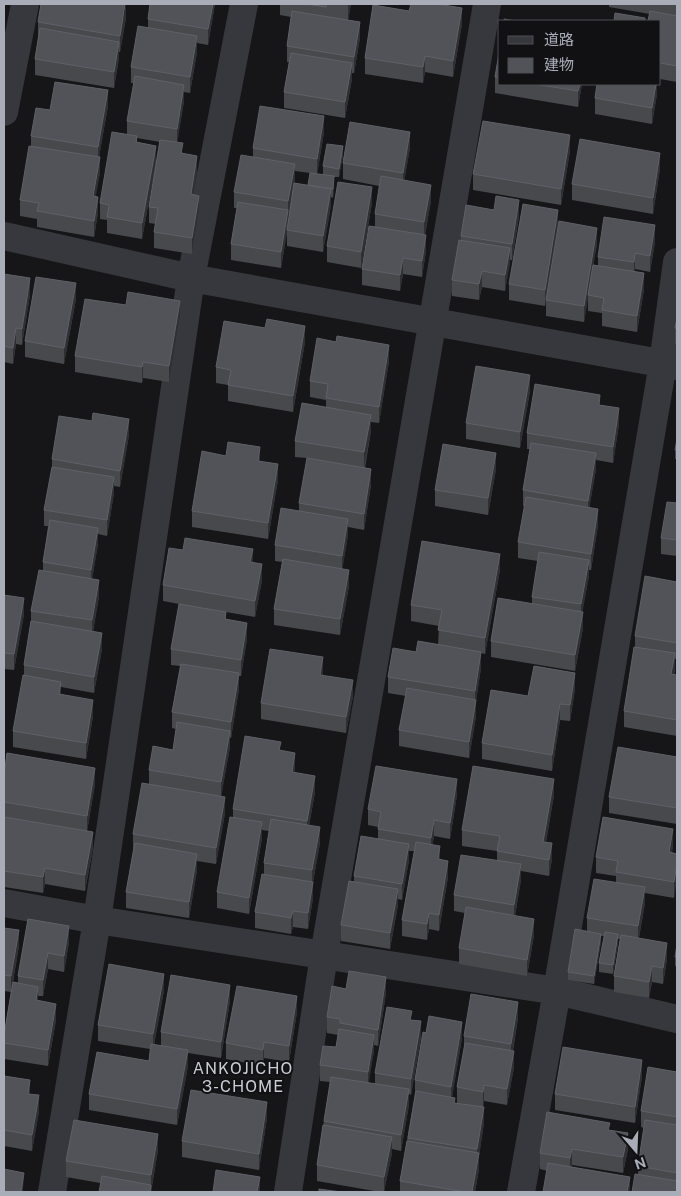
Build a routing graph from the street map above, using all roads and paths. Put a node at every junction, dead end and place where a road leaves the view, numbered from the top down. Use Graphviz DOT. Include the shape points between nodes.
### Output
graph roads {
  1 [pos="25,4"];
  2 [pos="244,4"];
  3 [pos="487,4"];
  4 [pos="4,112"];
  5 [pos="4,236"];
  6 [pos="677,262"];
  7 [pos="191,278"];
  8 [pos="434,322"];
  9 [pos="670,364"];
  10 [pos="4,903"];
  11 [pos="97,920"];
  12 [pos="324,955"];
  13 [pos="557,991"];
  14 [pos="677,1019"];
  15 [pos="52,1192"];
  16 [pos="288,1192"];
  17 [pos="521,1192"];
  1 -- 4 [label="street"];
  2 -- 7 [label="street"];
  3 -- 8 [label="street"];
  5 -- 7 [label="street"];
  6 -- 9 [label="street"];
  7 -- 8 [label="street"];
  7 -- 11 [label="street"];
  8 -- 9 [label="street"];
  8 -- 12 [label="street"];
  9 -- 13 [label="street"];
  10 -- 11 [label="street"];
  11 -- 12 [label="street"];
  11 -- 15 [label="street"];
  12 -- 13 [label="street"];
  12 -- 16 [label="street"];
  13 -- 14 [label="street"];
  13 -- 17 [label="street"];
}
